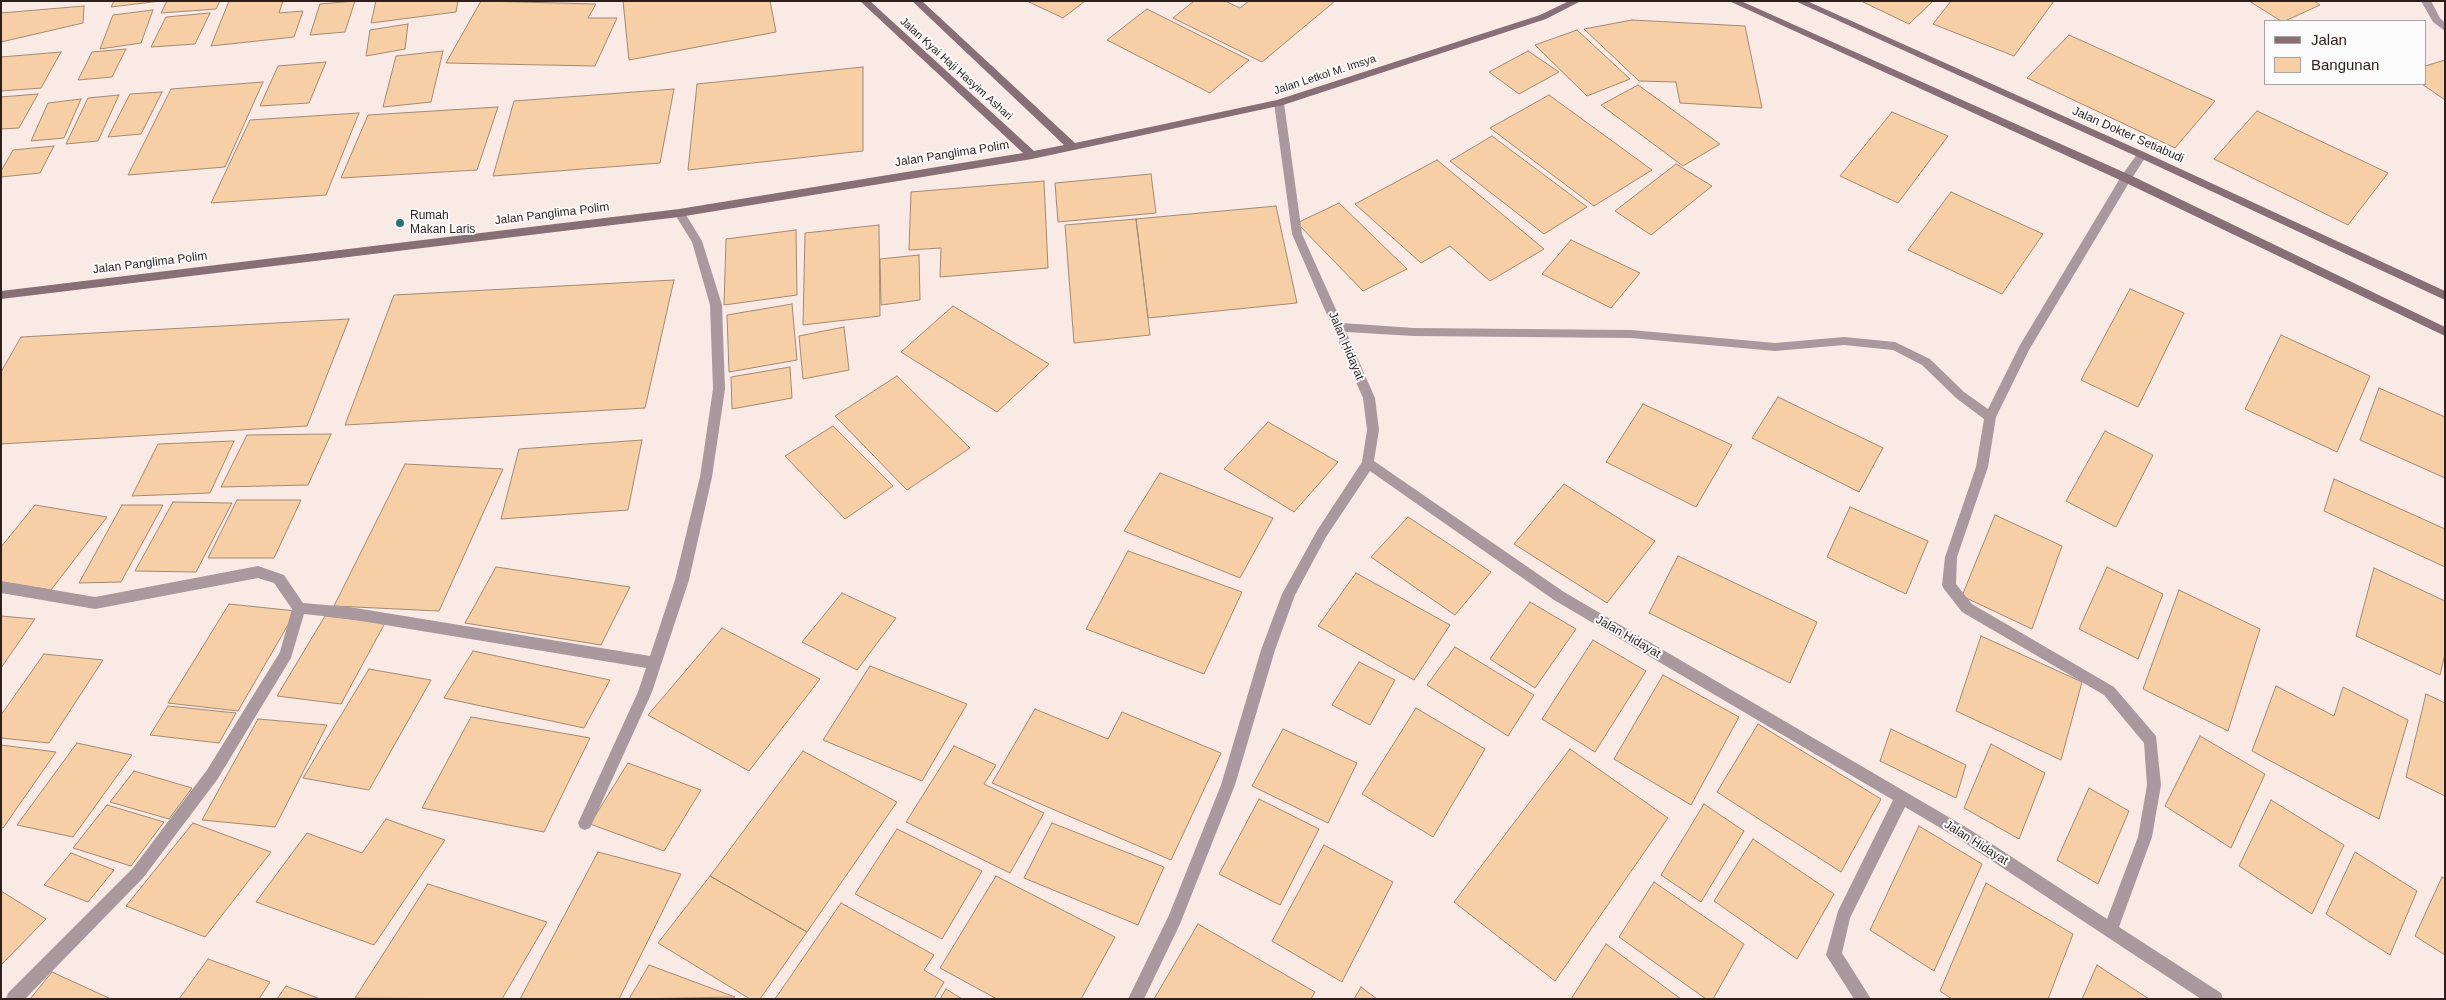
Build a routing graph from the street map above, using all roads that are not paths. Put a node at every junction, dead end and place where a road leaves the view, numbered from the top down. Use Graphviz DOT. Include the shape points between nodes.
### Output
graph roads {
  1 [pos="864,1"];
  2 [pos="916,1"];
  3 [pos="1577,1"];
  4 [pos="1733,1"];
  5 [pos="1799,1"];
  6 [pos="2426,1"];
  7 [pos="2445,28"];
  8 [pos="1279,104"];
  9 [pos="1073,146"];
  10 [pos="1032,155"];
  11 [pos="2142,155"];
  12 [pos="2126,178"];
  13 [pos="679,213"];
  14 [pos="1,295"];
  15 [pos="2445,296"];
  16 [pos="1338,327"];
  17 [pos="2445,332"];
  18 [pos="1990,417"];
  19 [pos="1368,463"];
  20 [pos="1,586"];
  21 [pos="299,608"];
  22 [pos="654,663"];
  23 [pos="1902,798"];
  24 [pos="585,824"];
  25 [pos="2110,930"];
  26 [pos="14,999"];
  27 [pos="1136,999"];
  28 [pos="1863,999"];
  29 [pos="2215,999"];
  1 -- 10 [label="street, Jalan Kyai Haji Hasyim Ashari"];
  2 -- 9 [label="street, Jalan Kyai Haji Hasyim Ashari"];
  3 -- 8 [label="street, Jalan Letkol M. Imsya" via="1543,17"];
  4 -- 12 [label="street"];
  5 -- 11 [label="street, Jalan Dokter Setiabudi"];
  6 -- 7 [label="street" via="2436,20"];
  8 -- 9 [label="street, Jalan Letkol M. Imsya"];
  8 -- 16 [label="street, Jalan Hidayat" via="1297,234"];
  9 -- 10 [label="street, Jalan Panglima Polim"];
  10 -- 13 [label="street, Jalan Panglima Polim"];
  11 -- 12 [label="street"];
  11 -- 15 [label="street, Jalan Dokter Setiabudi"];
  12 -- 17 [label="street"];
  12 -- 18 [label="street" via="2024,348"];
  13 -- 14 [label="street, Jalan Panglima Polim"];
  13 -- 22 [label="street" via="697,240 716,305 719,389 706,477 682,580"];
  16 -- 18 [label="street" via="1414,332 1631,334 1775,347 1844,342 1895,346 1926,362 1960,395"];
  16 -- 19 [label="street, Jalan Hidayat" via="1369,398 1373,430"];
  18 -- 25 [label="street" via="1982,467 1951,557 1950,585 1967,608 2109,690 2151,741 2154,784 2145,837"];
  19 -- 23 [label="street, Jalan Hidayat" via="1559,596"];
  19 -- 27 [label="street" via="1322,533 1289,594 1268,650 1228,785 1175,919"];
  20 -- 21 [label="street" via="95,603 258,572 279,579"];
  21 -- 22 [label="street" via="349,613"];
  21 -- 26 [label="street" via="286,654 212,775 138,872"];
  22 -- 24 [label="street" via="645,692"];
  23 -- 25 [label="street, Jalan Hidayat" via="1964,834"];
  23 -- 28 [label="street" via="1843,916 1834,954"];
  25 -- 29 [label="street, Jalan Hidayat"];
}
